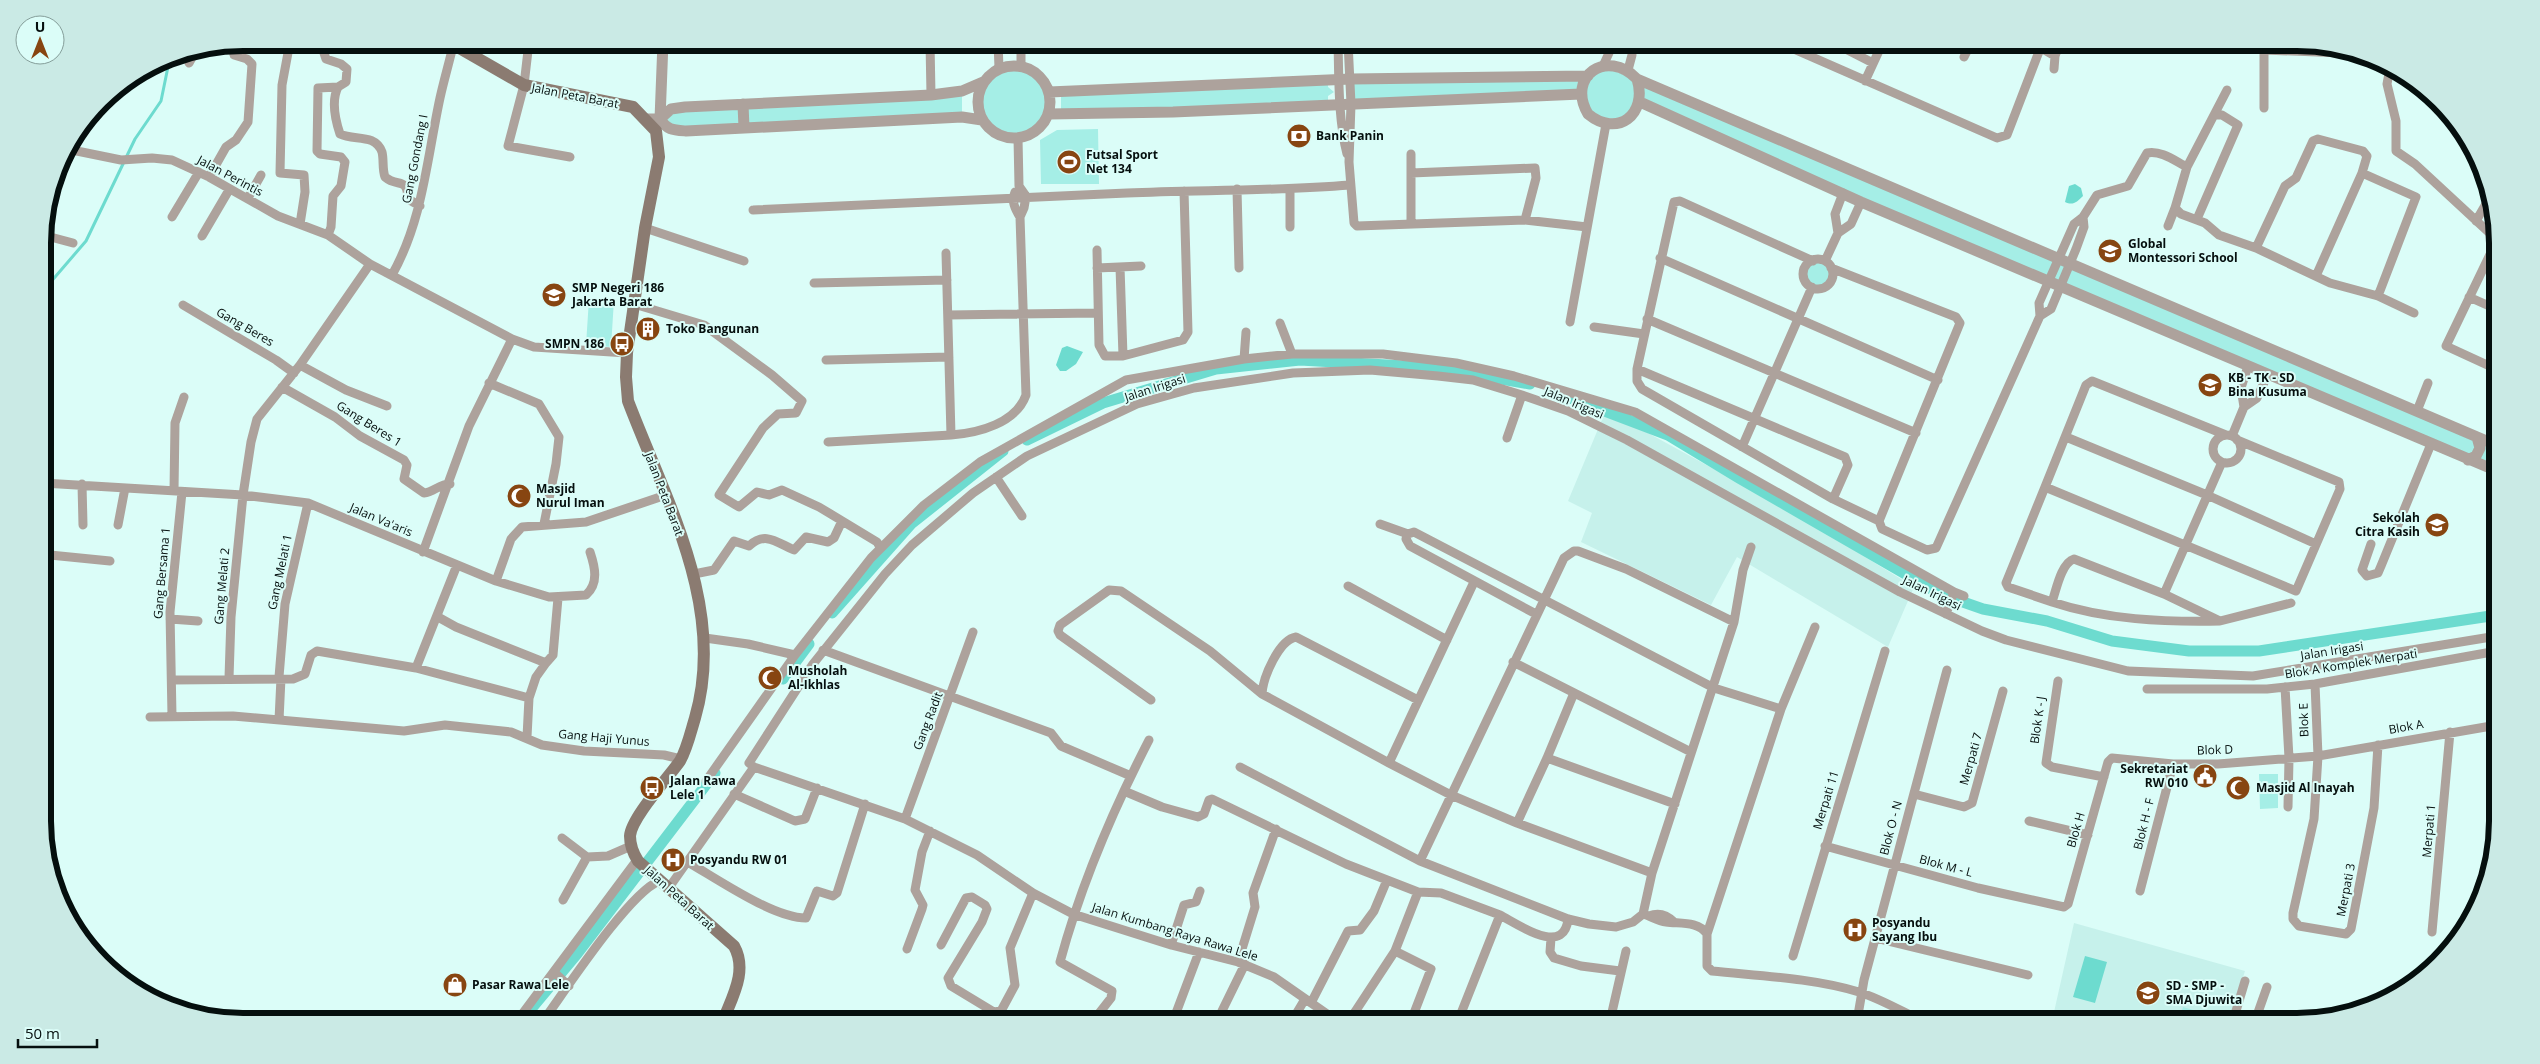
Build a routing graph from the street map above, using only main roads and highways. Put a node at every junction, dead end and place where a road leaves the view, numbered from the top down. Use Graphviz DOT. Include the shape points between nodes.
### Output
graph roads {
  1 [pos="463,51"];
  2 [pos="726,1013"];
  1 -- 2 [label="main road, Jalan Peta Barat" via="524,86 634,107 656,131 659,157 627,353 628,401 694,574 705,638 704,673 681,759 634,822 630,846 638,860 734,946 740,956 738,980"];
}
